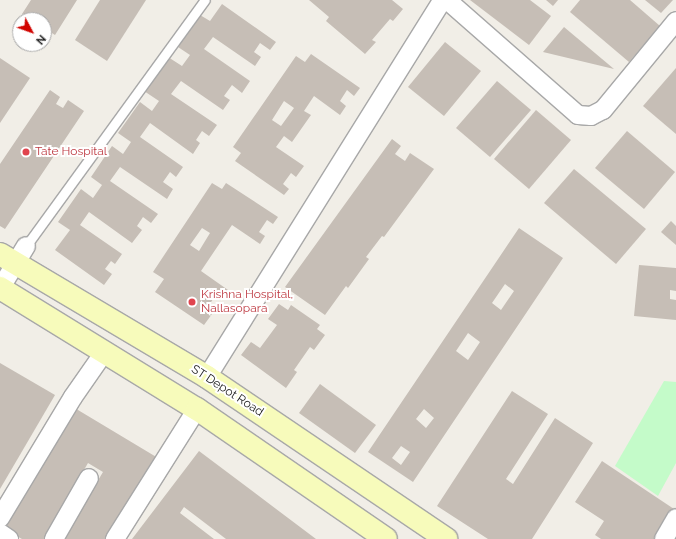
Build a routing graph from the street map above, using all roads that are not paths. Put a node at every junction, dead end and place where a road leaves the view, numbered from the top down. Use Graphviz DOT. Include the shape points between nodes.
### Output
graph roads {
  1 [pos="204,0"];
  2 [pos="443,0"];
  3 [pos="446,0"];
  4 [pos="676,21"];
  5 [pos="14,254"];
  6 [pos="0,289"];
  7 [pos="105,351"];
  8 [pos="207,377"];
  9 [pos="197,409"];
  10 [pos="89,478"];
  11 [pos="0,518"];
  12 [pos="676,518"];
  13 [pos="0,533"];
  14 [pos="9,539"];
  15 [pos="54,539"];
  16 [pos="115,539"];
  17 [pos="386,539"];
  18 [pos="446,539"];
  19 [pos="664,539"];
  1 -- 5 [label="lane"];
  2 -- 8 [label="street"];
  3 -- 4 [label="street" via="578,115 591,116 603,110"];
  5 -- 6 [label="street"];
  5 -- 8 [label="street, ST Depot Road"];
  6 -- 7 [label="street"];
  7 -- 9 [label="street"];
  7 -- 11 [label="street" via="73,397"];
  8 -- 18 [label="street, ST Depot Road"];
  9 -- 16 [label="street"];
  9 -- 17 [label="street"];
  10 -- 15 [label="street"];
  12 -- 19 [label="street"];
  13 -- 14 [label="street"];
}
